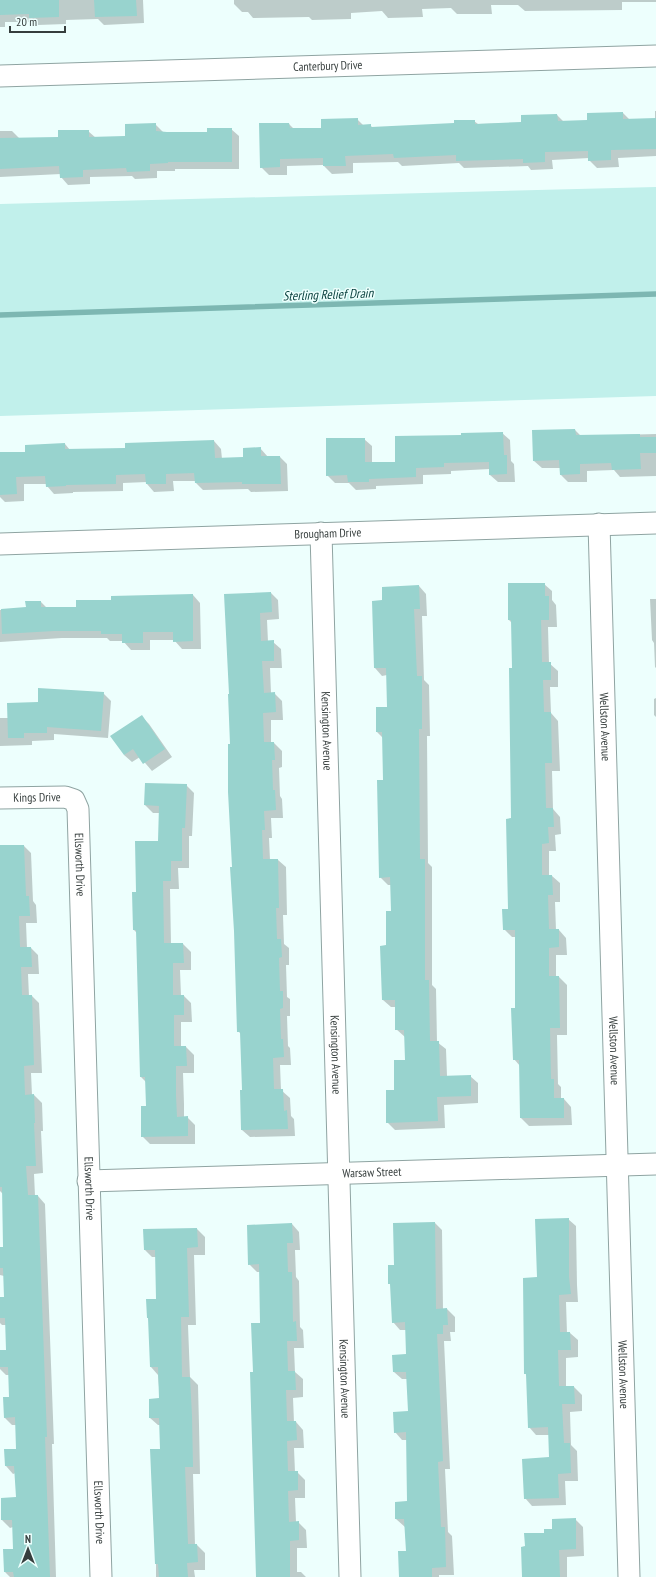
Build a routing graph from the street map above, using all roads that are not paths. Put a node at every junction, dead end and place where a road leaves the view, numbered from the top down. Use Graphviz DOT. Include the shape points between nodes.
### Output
graph roads {
  1 [pos="656,56"];
  2 [pos="0,76"];
  3 [pos="656,523"];
  4 [pos="599,524"];
  5 [pos="321,533"];
  6 [pos="0,544"];
  7 [pos="0,798"];
  8 [pos="74,800"];
  9 [pos="656,1164"];
  10 [pos="617,1165"];
  11 [pos="339,1174"];
  12 [pos="88,1181"];
  13 [pos="101,1577"];
  14 [pos="350,1577"];
  15 [pos="629,1577"];
  1 -- 2 [label="street, Canterbury Drive"];
  3 -- 4 [label="street, Brougham Drive"];
  4 -- 5 [label="street, Brougham Drive"];
  4 -- 10 [label="street, Wellston Avenue"];
  5 -- 6 [label="street, Brougham Drive"];
  5 -- 11 [label="street, Kensington Avenue"];
  7 -- 8 [label="street, Kings Drive" via="55,796"];
  8 -- 12 [label="street, Ellsworth Drive" via="79,819"];
  9 -- 10 [label="street, Warsaw Street"];
  10 -- 11 [label="street, Warsaw Street"];
  10 -- 15 [label="street, Wellston Avenue"];
  11 -- 12 [label="street, Warsaw Street"];
  11 -- 14 [label="street, Kensington Avenue"];
  12 -- 13 [label="street, Ellsworth Drive"];
}
